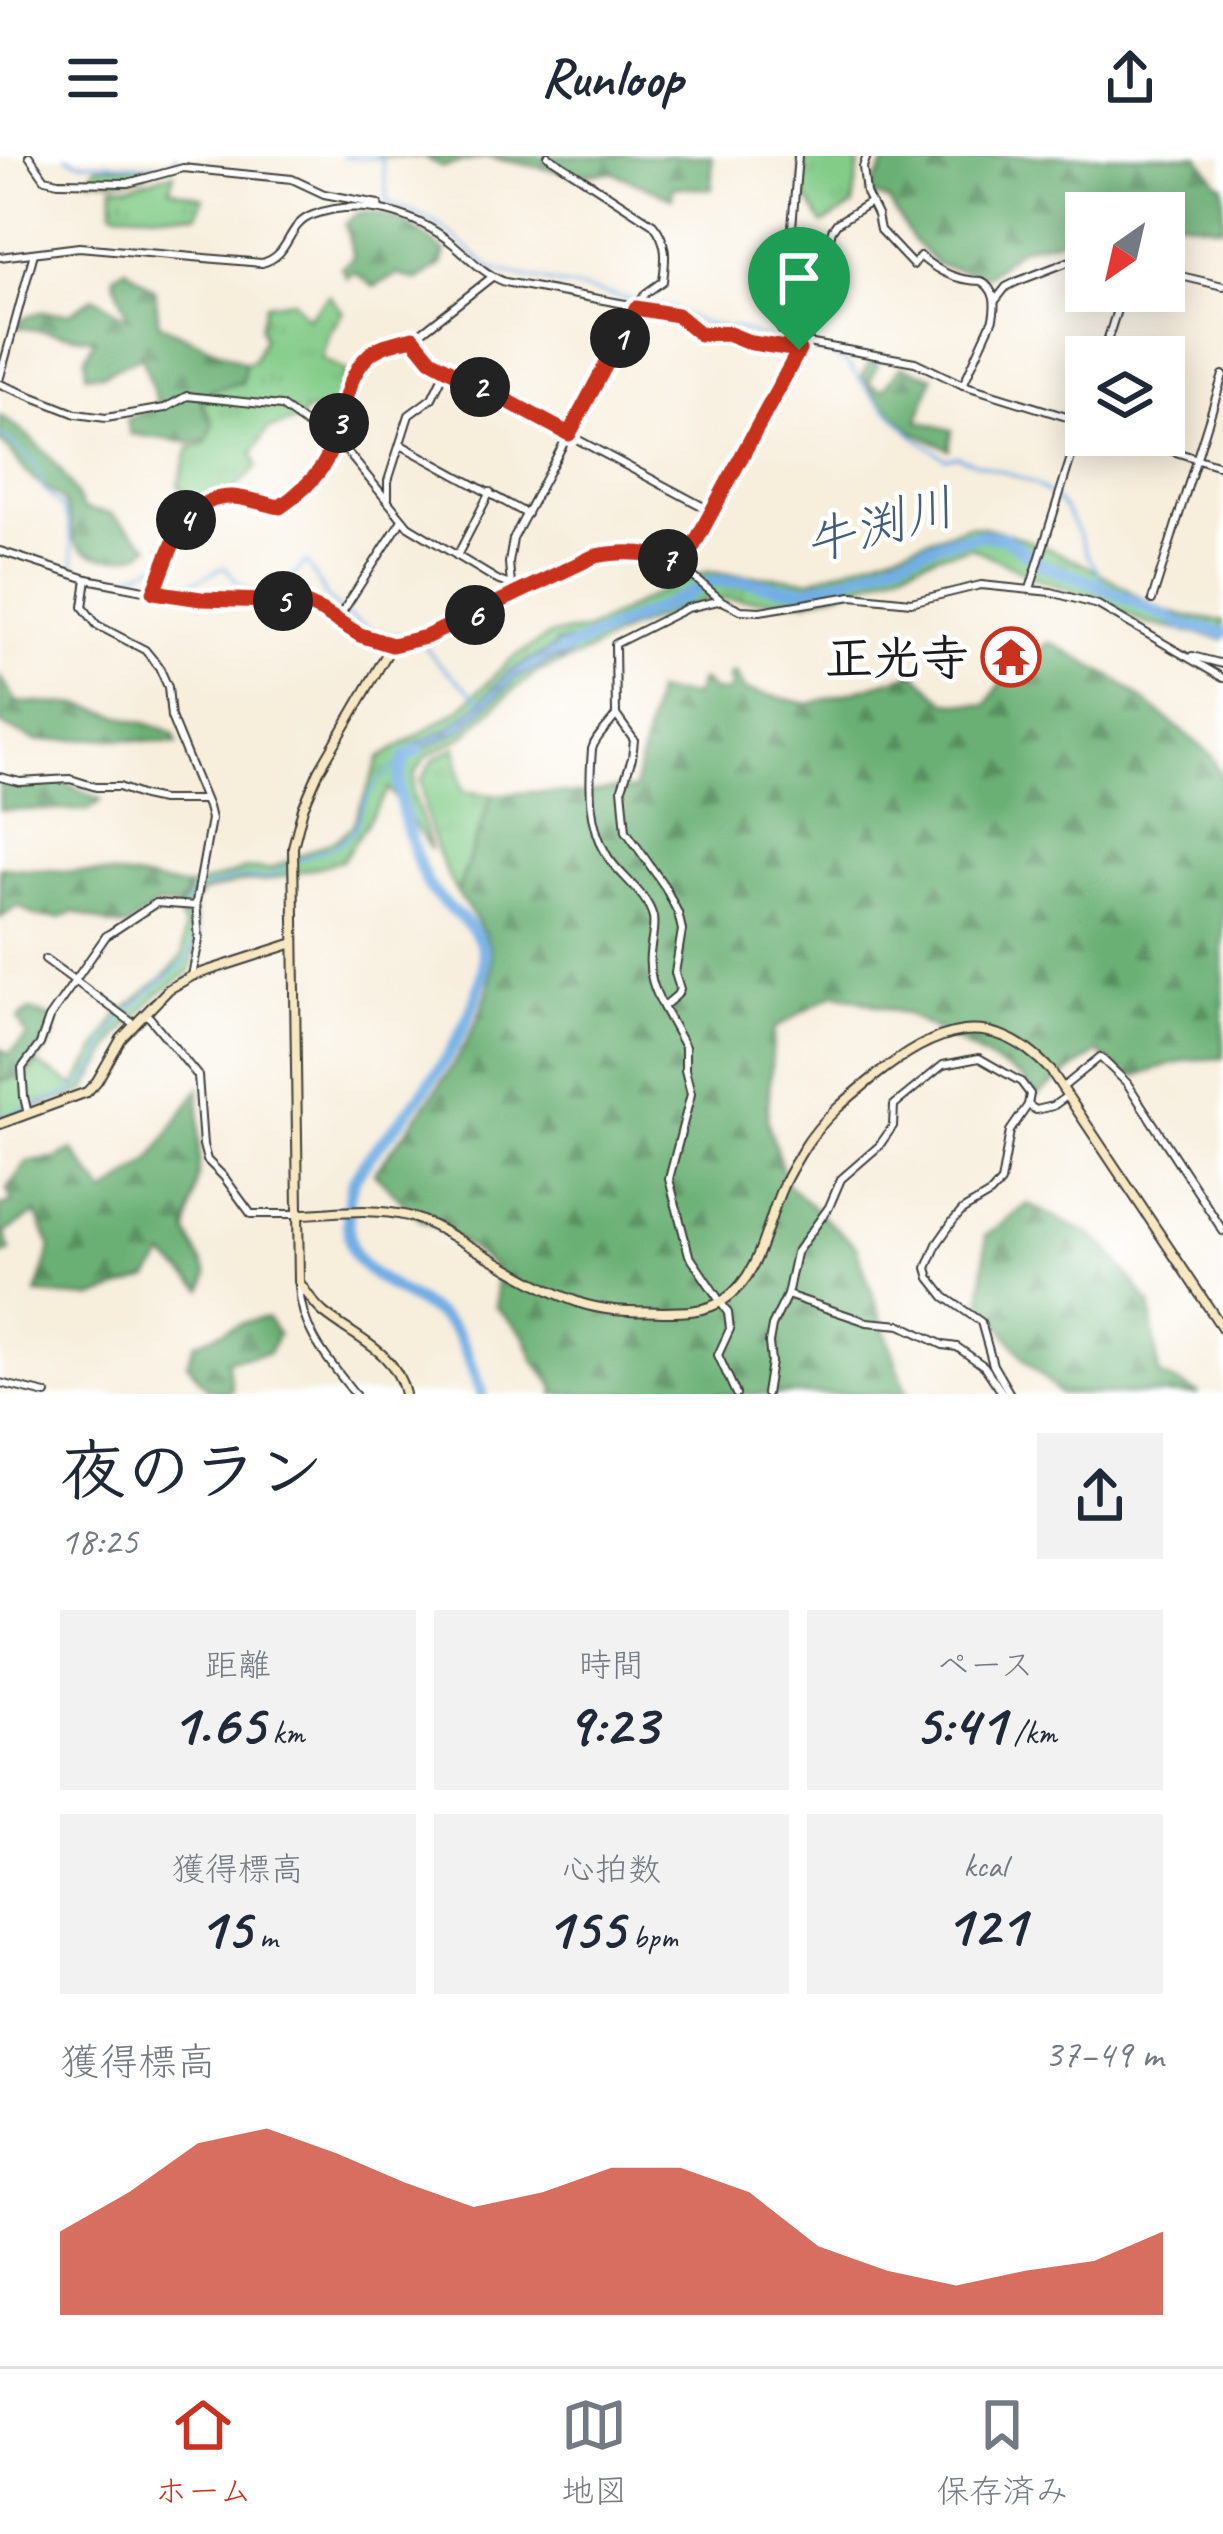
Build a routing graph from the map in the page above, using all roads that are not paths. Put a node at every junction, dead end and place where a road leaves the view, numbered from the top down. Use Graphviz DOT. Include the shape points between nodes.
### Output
graph roads {
  1 [pos="29,156"];
  2 [pos="548,156"];
  3 [pos="798,156"];
  4 [pos="867,156"];
  5 [pos="869,203"];
  6 [pos="379,209"];
  7 [pos="34,253"];
  8 [pos="0,257"];
  9 [pos="1065,263"];
  10 [pos="492,277"];
  11 [pos="1185,277"];
  12 [pos="1223,286"];
  13 [pos="995,301"];
  14 [pos="636,308"];
  15 [pos="413,338"];
  16 [pos="802,346"];
  17 [pos="446,369"];
  18 [pos="1223,375"];
  19 [pos="0,381"];
  20 [pos="963,385"];
  21 [pos="1065,417"];
  22 [pos="569,434"];
  23 [pos="335,437"];
  24 [pos="400,446"];
  25 [pos="1185,455"];
  26 [pos="1073,456"];
  27 [pos="1198,459"];
  28 [pos="1223,467"];
  29 [pos="490,492"];
  30 [pos="388,501"];
  31 [pos="713,512"];
  32 [pos="527,514"];
  33 [pos="402,520"];
  34 [pos="0,551"];
  35 [pos="457,556"];
  36 [pos="682,567"];
  37 [pos="87,578"];
  38 [pos="514,588"];
  39 [pos="1030,589"];
  40 [pos="154,592"];
  41 [pos="1152,600"];
  42 [pos="722,601"];
  43 [pos="337,620"];
  44 [pos="392,645"];
  45 [pos="1184,653"];
  46 [pos="1223,664"];
  47 [pos="1223,678"];
  48 [pos="616,715"];
  49 [pos="0,777"];
  50 [pos="203,800"];
  51 [pos="196,906"];
  52 [pos="294,944"];
  53 [pos="45,959"];
  54 [pos="192,976"];
  55 [pos="74,980"];
  56 [pos="664,1007"];
  57 [pos="145,1012"];
  58 [pos="134,1024"];
  59 [pos="1064,1092"];
  60 [pos="1028,1105"];
  61 [pos="28,1114"];
  62 [pos="0,1124"];
  63 [pos="299,1214"];
  64 [pos="1223,1231"];
  65 [pos="299,1282"];
  66 [pos="787,1294"];
  67 [pos="721,1302"];
  68 [pos="1223,1329"];
  69 [pos="0,1383"];
  70 [pos="46,1394"];
  71 [pos="355,1394"];
  72 [pos="405,1394"];
  73 [pos="736,1394"];
  74 [pos="766,1394"];
  75 [pos="1007,1394"];
  1 -- 6 [label="street" via="45,179 58,182 128,183 183,168 292,179"];
  2 -- 14 [label="street" via="661,233 663,281"];
  3 -- 16 [label="street" via="790,251 772,306 778,328"];
  4 -- 5 [label="street"];
  5 -- 13 [label="street" via="880,230 913,266 920,256 965,281 981,281"];
  5 -- 16 [label="street" via="832,230"];
  6 -- 7 [label="street" via="315,214 300,221 277,258 262,263 79,247"];
  6 -- 10 [label="street" via="436,231"];
  7 -- 8 [label="street"];
  7 -- 19 [label="street"];
  9 -- 13 [label="street" via="1006,287"];
  10 -- 14 [label="street"];
  10 -- 15 [label="street"];
  11 -- 12 [label="street"];
  13 -- 20 [label="street"];
  14 -- 16 [label="street" via="677,315 700,334"];
  14 -- 22 [label="street"];
  15 -- 17 [label="street"];
  15 -- 23 [label="street" via="364,361"];
  16 -- 20 [label="street" via="915,362"];
  16 -- 31 [label="street"];
  17 -- 22 [label="street"];
  17 -- 24 [label="street" via="433,398 409,415"];
  18 -- 27 [label="street"];
  19 -- 23 [label="street" via="106,418 187,396 268,402"];
  20 -- 21 [label="street"];
  22 -- 31 [label="street"];
  22 -- 32 [label="street"];
  23 -- 30 [label="street"];
  23 -- 40 [label="street" via="324,464 284,506 231,496 190,514"];
  24 -- 29 [label="street"];
  24 -- 30 [label="street"];
  25 -- 27 [label="street"];
  26 -- 39 [label="street"];
  27 -- 28 [label="street"];
  27 -- 41 [label="street"];
  29 -- 32 [label="street"];
  29 -- 35 [label="street"];
  30 -- 33 [label="street"];
  31 -- 36 [label="street"];
  32 -- 38 [label="street" via="510,548"];
  33 -- 35 [label="street"];
  33 -- 43 [label="street"];
  34 -- 37 [label="street"];
  35 -- 38 [label="street"];
  36 -- 38 [label="street" via="650,553 613,552"];
  36 -- 42 [label="street"];
  37 -- 40 [label="street"];
  37 -- 50 [label="street" via="83,607 159,667"];
  38 -- 44 [label="street" via="426,637"];
  39 -- 42 [label="street" via="981,585 911,602 852,596 760,611"];
  39 -- 45 [label="street" via="1093,603"];
  40 -- 43 [label="street" via="302,602"];
  42 -- 48 [label="street" via="687,608 614,644"];
  43 -- 44 [label="street"];
  44 -- 52 [label="street" via="303,808 293,847"];
  45 -- 46 [label="street"];
  45 -- 47 [label="street"];
  48 -- 56 [label="street" via="594,741 590,800 608,858 653,916 650,972"];
  48 -- 56 [label="street" via="634,740 622,788 626,831 665,887 682,930 680,989"];
  49 -- 50 [label="street"];
  50 -- 51 [label="street" via="211,819"];
  51 -- 54 [label="street"];
  51 -- 55 [label="street" via="156,903 106,936"];
  52 -- 54 [label="street"];
  52 -- 63 [label="street"];
  53 -- 55 [label="street"];
  54 -- 57 [label="street"];
  55 -- 58 [label="street"];
  55 -- 61 [label="street" via="22,1068"];
  56 -- 67 [label="street" via="685,1047 691,1094 669,1179 689,1255"];
  57 -- 58 [label="street"];
  57 -- 63 [label="street" via="198,1076 207,1160 251,1214"];
  58 -- 61 [label="street" via="87,1092"];
  59 -- 60 [label="street" via="1053,1106"];
  59 -- 64 [label="street" via="1100,1057 1127,1083"];
  59 -- 67 [label="street" via="1042,1061 996,1034 942,1034 914,1047 817,1129 782,1187 758,1258"];
  59 -- 68 [label="street"];
  60 -- 66 [label="street" via="1021,1082 979,1058 934,1070 894,1105 893,1126 879,1146 841,1179 796,1253"];
  60 -- 75 [label="street" via="1010,1131 1001,1182 953,1220 927,1268 945,1297 981,1322"];
  61 -- 62 [label="street"];
  63 -- 65 [label="street"];
  63 -- 67 [label="street" via="406,1216 598,1308 683,1312"];
  65 -- 71 [label="street" via="308,1329"];
  65 -- 72 [label="street" via="319,1310 386,1356"];
  66 -- 74 [label="street" via="772,1326"];
  66 -- 75 [label="street" via="957,1347"];
  67 -- 73 [label="street" via="730,1329 718,1355"];
  69 -- 70 [label="street"];
}
